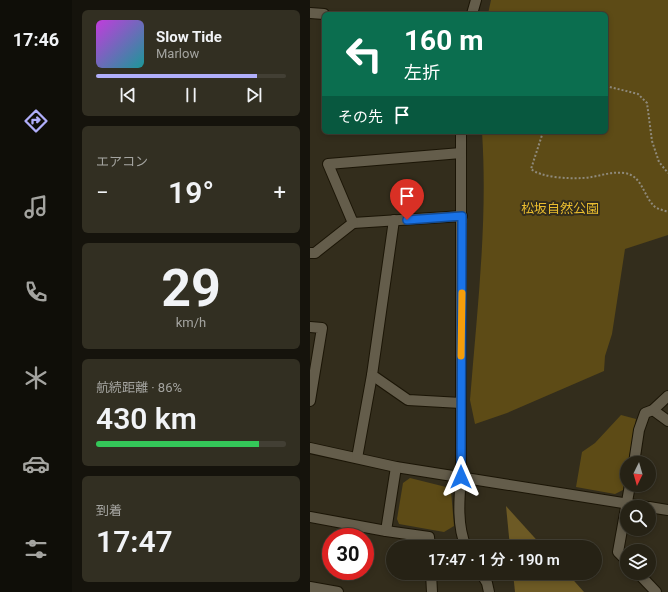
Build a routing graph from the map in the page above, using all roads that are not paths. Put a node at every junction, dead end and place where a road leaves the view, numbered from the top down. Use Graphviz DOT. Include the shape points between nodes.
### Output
graph roads {
  1 [pos="476,0"];
  2 [pos="473,12"];
  3 [pos="310,13"];
  4 [pos="322,14"];
  5 [pos="461,134"];
  6 [pos="461,153"];
  7 [pos="462,216"];
  8 [pos="394,220"];
  9 [pos="353,223"];
  10 [pos="310,253"];
  11 [pos="310,327"];
  12 [pos="372,375"];
  13 [pos="668,396"];
  14 [pos="310,401"];
  15 [pos="461,403"];
  16 [pos="652,410"];
  17 [pos="668,421"];
  18 [pos="310,448"];
  19 [pos="635,456"];
  20 [pos="357,458"];
  21 [pos="396,467"];
  22 [pos="461,477"];
  23 [pos="620,503"];
  24 [pos="656,508"];
  25 [pos="668,510"];
  26 [pos="310,517"];
  27 [pos="386,531"];
  28 [pos="621,536"];
  29 [pos="430,540"];
  30 [pos="463,540"];
  31 [pos="620,554"];
  32 [pos="431,580"];
  33 [pos="485,580"];
  34 [pos="645,580"];
  35 [pos="310,587"];
  36 [pos="338,592"];
  37 [pos="432,592"];
  38 [pos="489,592"];
  39 [pos="656,592"];
  1 -- 2 [label="street"];
  3 -- 4 [label="street"];
  5 -- 6 [label="street"];
  6 -- 7 [label="street"];
  6 -- 9 [label="street" via="328,164"];
  7 -- 8 [label="street"];
  7 -- 15 [label="street"];
  8 -- 9 [label="street"];
  8 -- 12 [label="street"];
  9 -- 10 [label="street" via="315,253"];
  11 -- 14 [label="street" via="322,328"];
  12 -- 15 [label="street" via="408,400"];
  12 -- 20 [label="street"];
  13 -- 16 [label="street"];
  15 -- 22 [label="street"];
  16 -- 17 [label="street"];
  16 -- 19 [label="street" via="645,413"];
  18 -- 20 [label="street"];
  20 -- 21 [label="street"];
  21 -- 22 [label="street"];
  21 -- 27 [label="street"];
  22 -- 23 [label="street"];
  22 -- 30 [label="street" via="459,505"];
  24 -- 25 [label="street"];
  26 -- 27 [label="street"];
  27 -- 29 [label="street" via="430,537"];
  28 -- 31 [label="street" via="618,552"];
  32 -- 37 [label="street"];
  33 -- 38 [label="street"];
  34 -- 39 [label="street"];
  35 -- 36 [label="street"];
}
